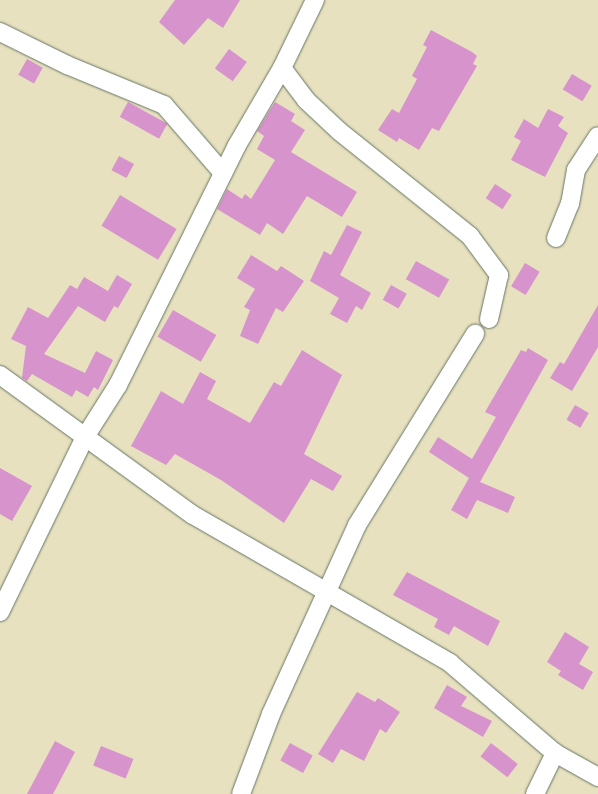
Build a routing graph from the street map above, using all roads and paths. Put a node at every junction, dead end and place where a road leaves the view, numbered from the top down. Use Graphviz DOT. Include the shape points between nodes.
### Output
graph roads {
  1 [pos="315,0"];
  2 [pos="0,32"];
  3 [pos="282,68"];
  4 [pos="598,136"];
  5 [pos="223,173"];
  6 [pos="556,238"];
  7 [pos="489,319"];
  8 [pos="475,334"];
  9 [pos="0,375"];
  10 [pos="86,437"];
  11 [pos="326,591"];
  12 [pos="0,612"];
  13 [pos="555,753"];
  14 [pos="598,777"];
  15 [pos="241,794"];
  16 [pos="534,794"];
  1 -- 3 [label="street"];
  2 -- 5 [label="street" via="66,65 164,105"];
  3 -- 5 [label="street"];
  3 -- 7 [label="street" via="306,100 339,131 470,236 499,275"];
  4 -- 6 [label="street" via="576,170 570,204"];
  5 -- 10 [label="street" via="118,385"];
  8 -- 11 [label="street" via="357,525"];
  9 -- 10 [label="street"];
  10 -- 11 [label="street" via="193,515"];
  10 -- 12 [label="street"];
  11 -- 13 [label="street" via="450,663"];
  11 -- 15 [label="street" via="271,714"];
  13 -- 14 [label="street"];
  13 -- 16 [label="street"];
}
